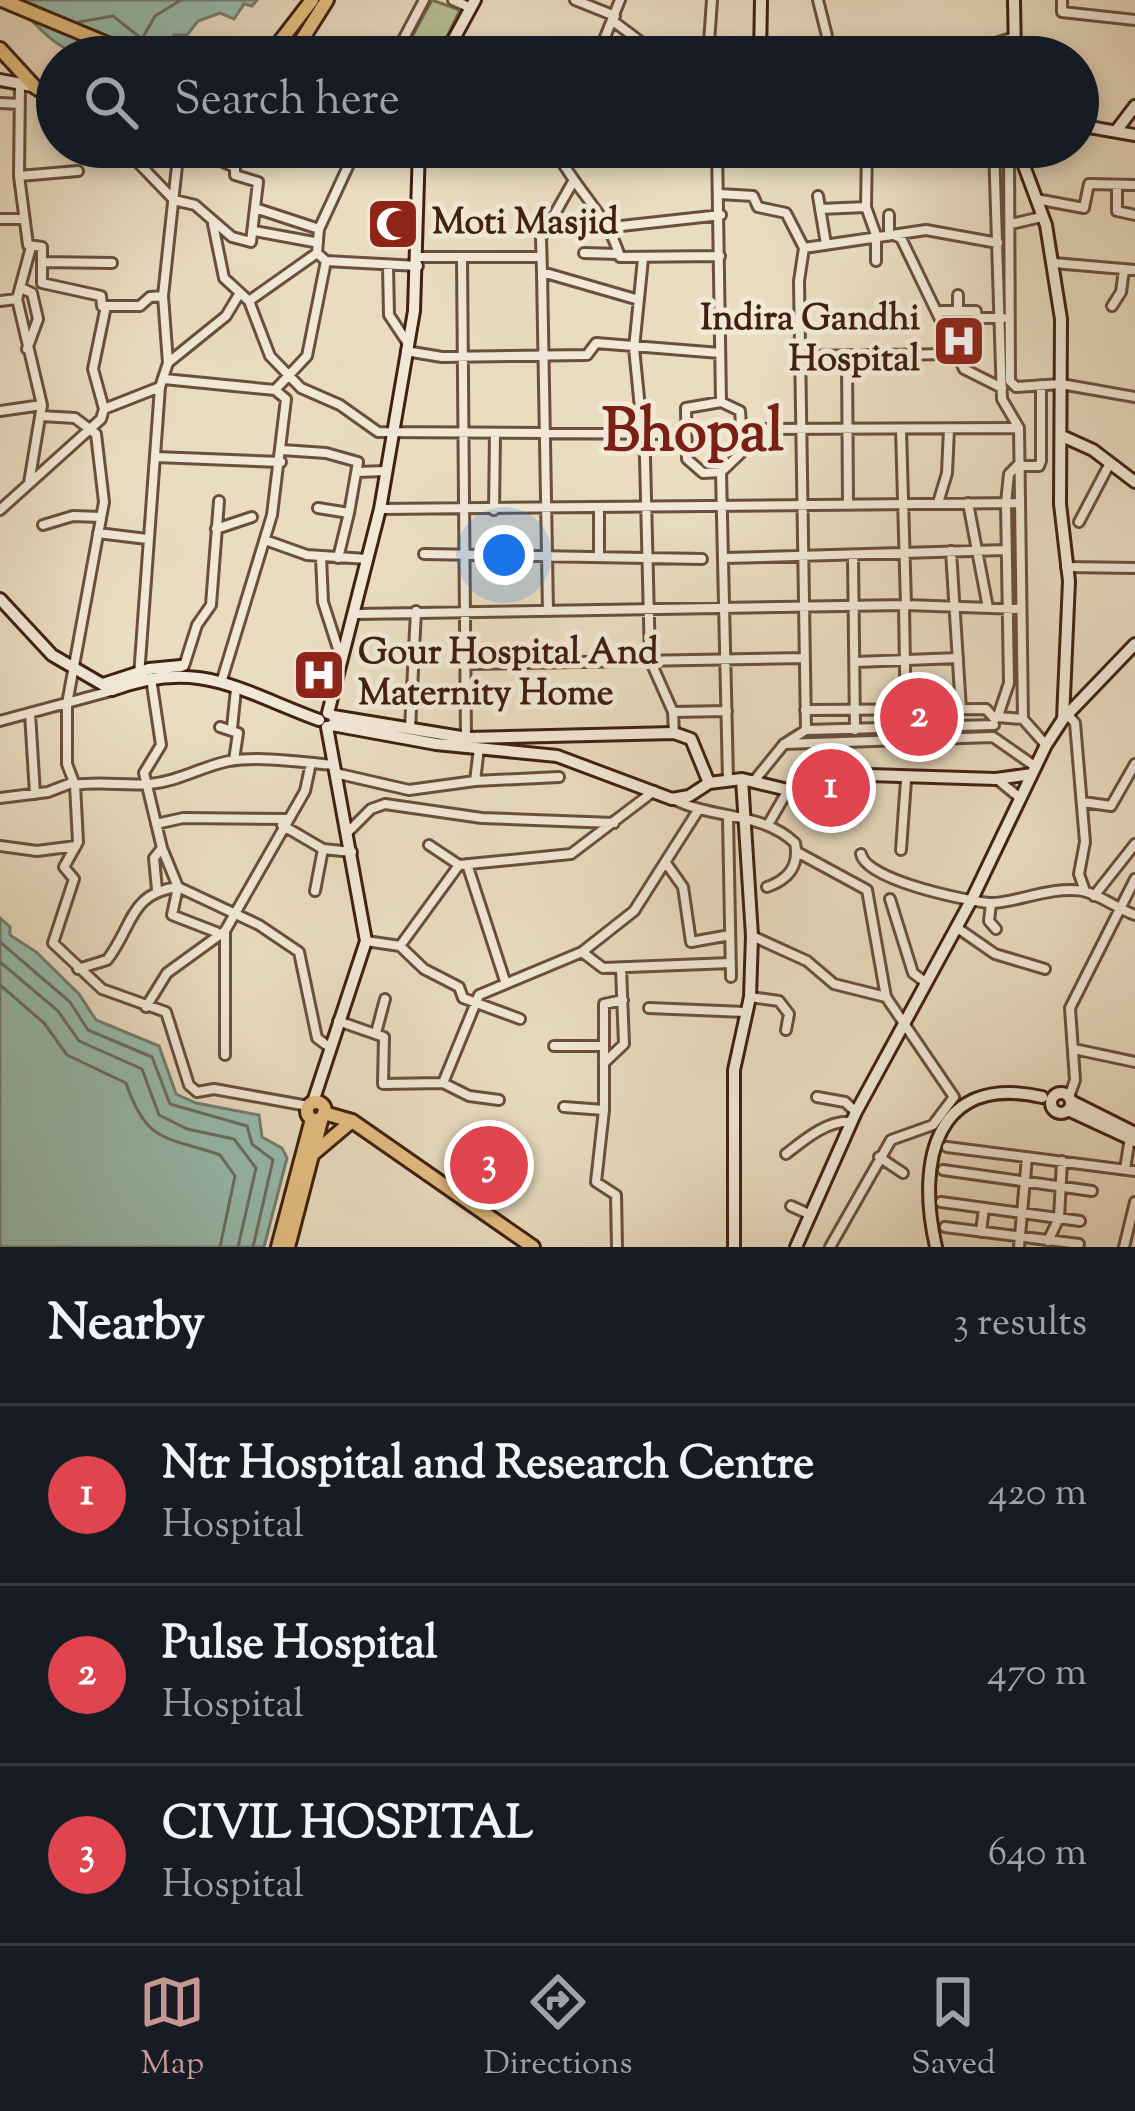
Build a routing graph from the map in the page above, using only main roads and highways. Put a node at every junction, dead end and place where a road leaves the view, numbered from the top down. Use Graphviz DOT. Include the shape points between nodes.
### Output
graph roads {
  1 [pos="2,0"];
  2 [pos="312,0"];
  3 [pos="326,0"];
  4 [pos="89,36"];
  5 [pos="284,36"];
  6 [pos="303,36"];
  7 [pos="0,49"];
  8 [pos="36,88"];
  9 [pos="317,1110"];
  10 [pos="352,1121"];
  11 [pos="313,1154"];
  12 [pos="278,1247"];
  13 [pos="288,1247"];
  14 [pos="533,1247"];
  1 -- 4 [label="main road"];
  2 -- 5 [label="main road"];
  3 -- 6 [label="main road"];
  7 -- 8 [label="main road"];
  9 -- 10 [label="main road"];
  9 -- 11 [label="main road"];
  9 -- 12 [label="main road"];
  10 -- 11 [label="main road"];
  10 -- 14 [label="main road"];
  11 -- 13 [label="main road"];
}
